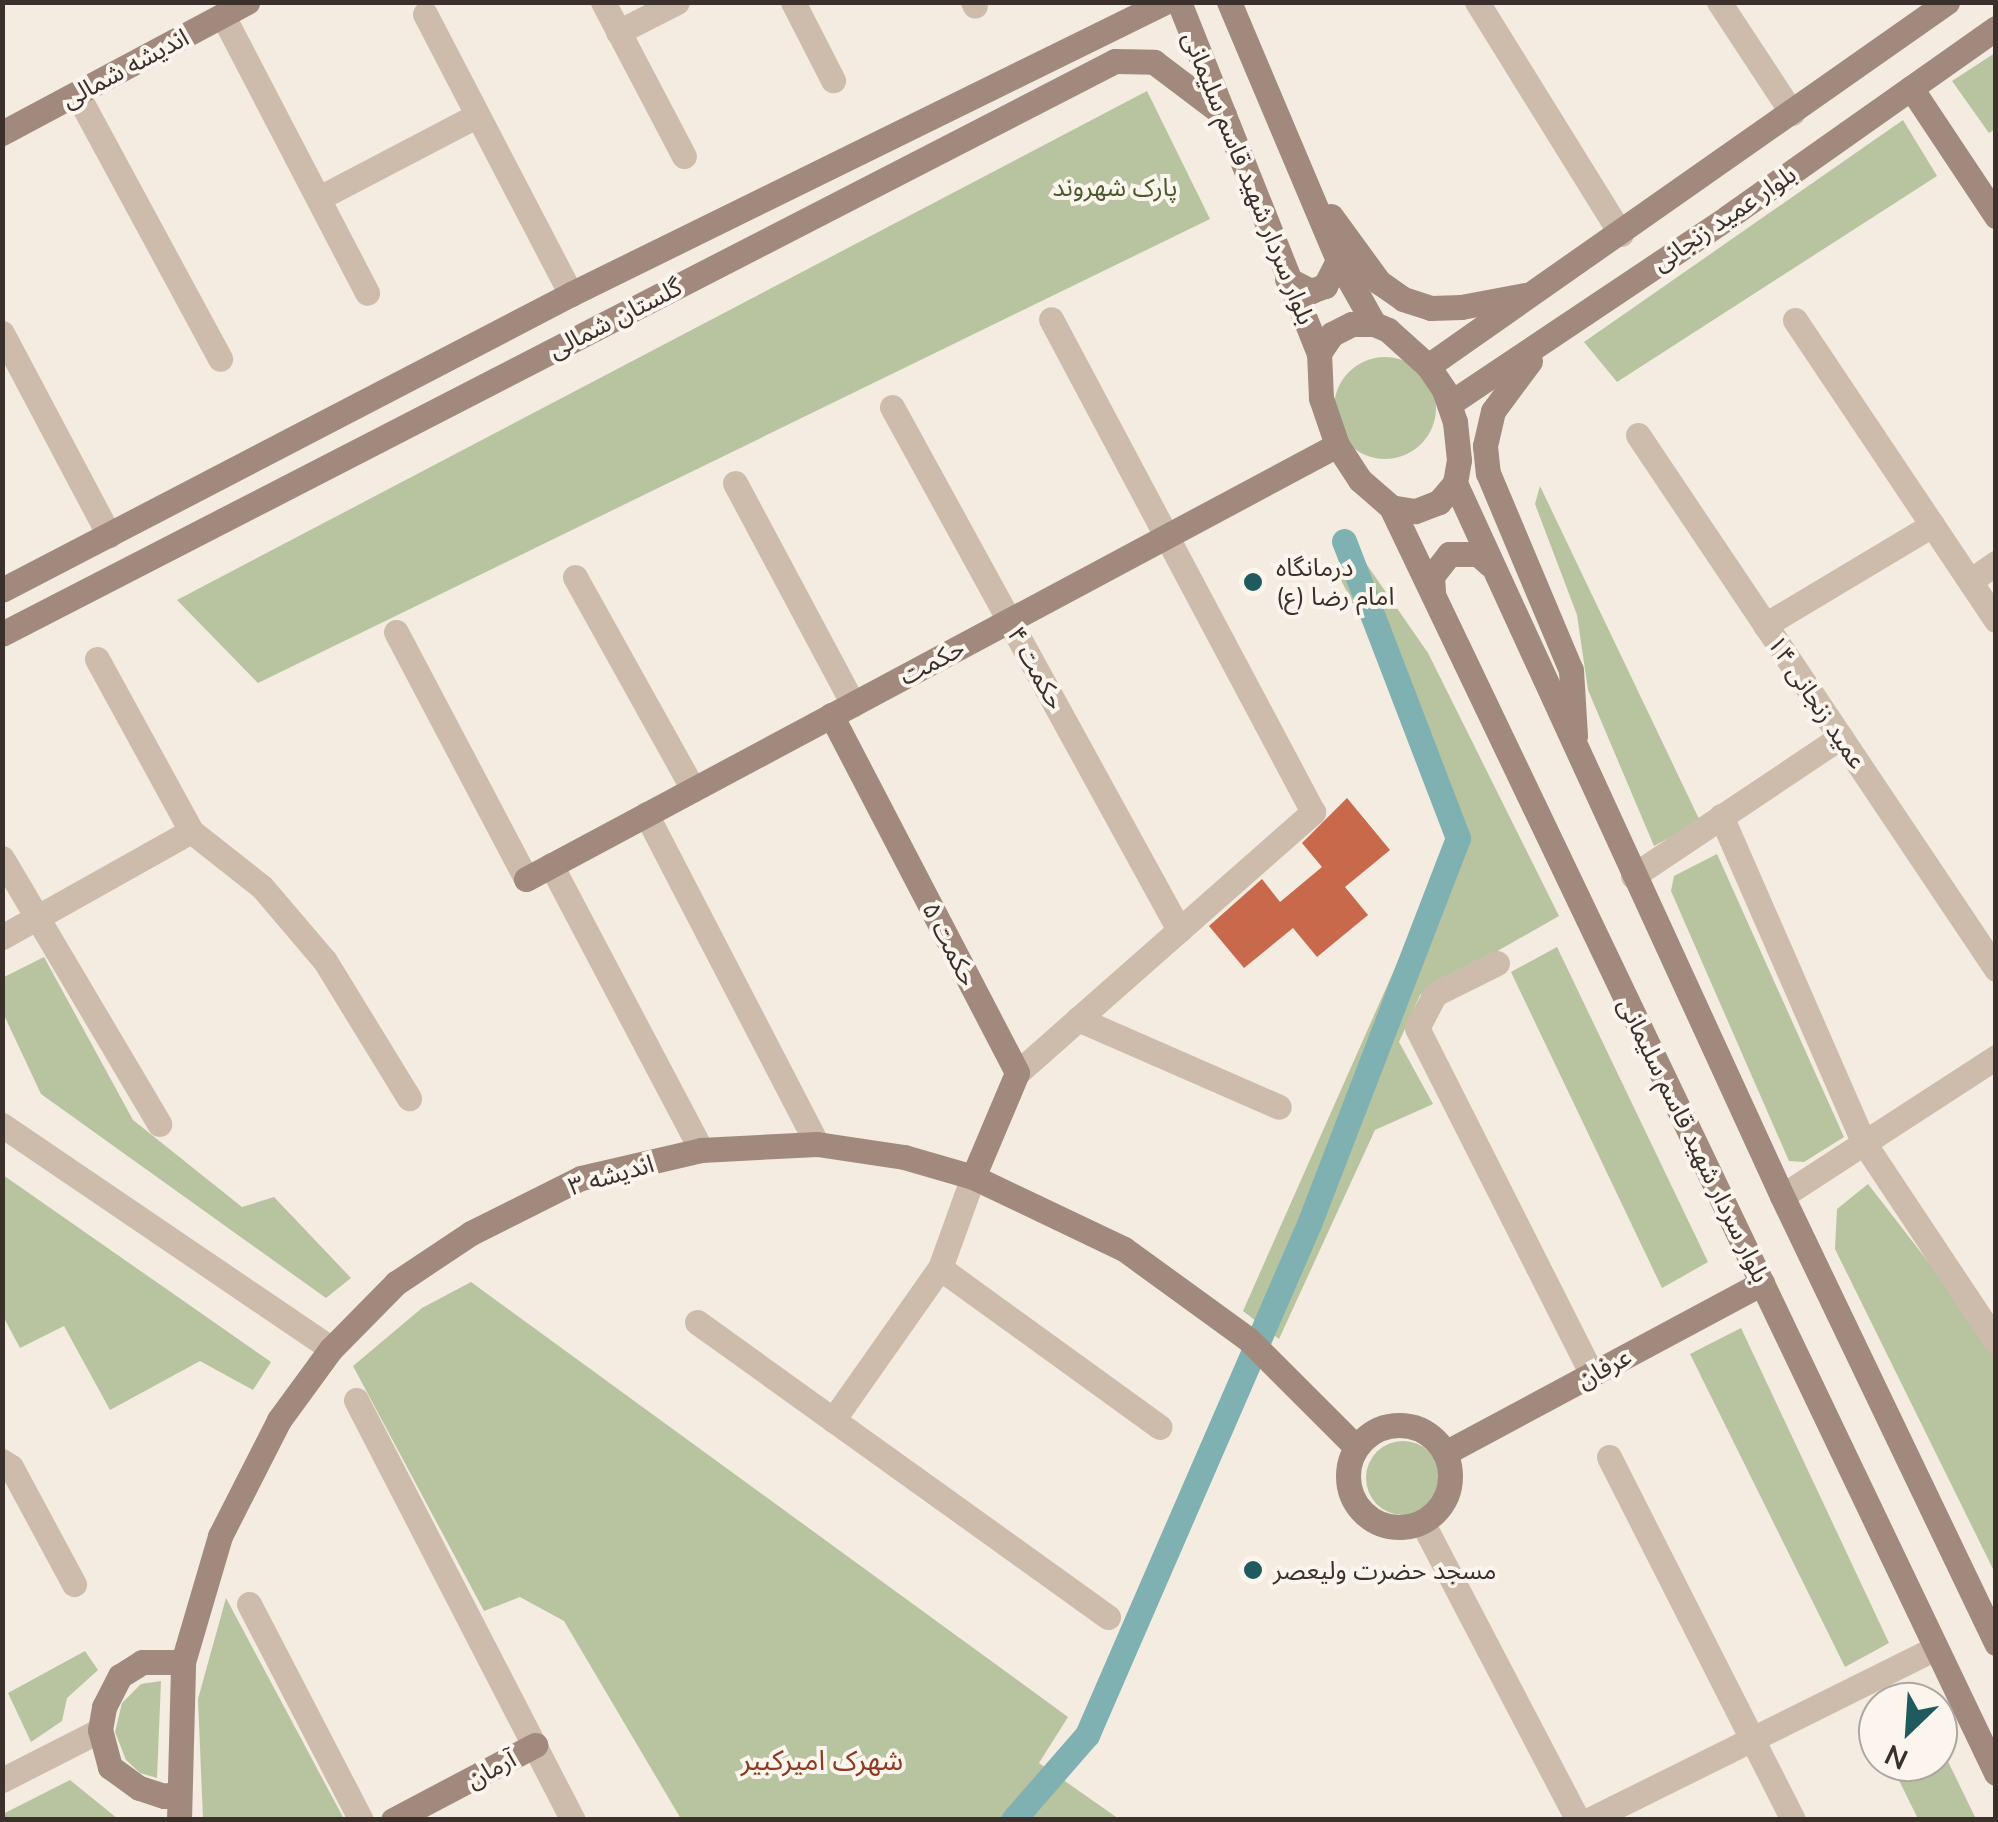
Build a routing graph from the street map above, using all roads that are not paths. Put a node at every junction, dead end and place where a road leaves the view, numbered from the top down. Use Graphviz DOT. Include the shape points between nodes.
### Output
graph roads {
  1 [pos="247,2"];
  2 [pos="603,2"];
  3 [pos="677,2"];
  4 [pos="794,2"];
  5 [pos="1165,2"];
  6 [pos="1179,2"];
  7 [pos="1213,2"];
  8 [pos="1229,2"];
  9 [pos="1477,2"];
  10 [pos="1719,2"];
  11 [pos="1948,2"];
  12 [pos="425,14"];
  13 [pos="223,16"];
  14 [pos="1996,28"];
  15 [pos="618,32"];
  16 [pos="833,80"];
  17 [pos="1262,80"];
  18 [pos="1911,88"];
  19 [pos="77,94"];
  20 [pos="1792,113"];
  21 [pos="1224,114"];
  22 [pos="476,116"];
  23 [pos="2,133"];
  24 [pos="684,156"];
  25 [pos="1306,180"];
  26 [pos="321,197"];
  27 [pos="1996,216"];
  28 [pos="1621,234"];
  29 [pos="1338,260"];
  30 [pos="1287,278"];
  31 [pos="367,292"];
  32 [pos="1535,293"];
  33 [pos="571,294"];
  34 [pos="1051,319"];
  35 [pos="1795,320"];
  36 [pos="1374,324"];
  37 [pos="1561,329"];
  38 [pos="2,333"];
  39 [pos="1472,336"];
  40 [pos="1320,353"];
  41 [pos="220,360"];
  42 [pos="1428,366"];
  43 [pos="1493,376"];
  44 [pos="1450,404"];
  45 [pos="892,407"];
  46 [pos="1638,435"];
  47 [pos="1338,445"];
  48 [pos="1454,482"];
  49 [pos="735,484"];
  50 [pos="1391,507"];
  51 [pos="1932,524"];
  52 [pos="109,535"];
  53 [pos="1169,535"];
  54 [pos="1489,564"];
  55 [pos="1996,564"];
  56 [pos="127,569"];
  57 [pos="575,577"];
  58 [pos="1970,581"];
  59 [pos="2,590"];
  60 [pos="1433,591"];
  61 [pos="1010,620"];
  62 [pos="1996,620"];
  63 [pos="1765,624"];
  64 [pos="396,632"];
  65 [pos="2,634"];
  66 [pos="98,660"];
  67 [pos="842,710"];
  68 [pos="1841,738"];
  69 [pos="1575,750"];
  70 [pos="694,789"];
  71 [pos="646,814"];
  72 [pos="1722,816"];
  73 [pos="191,831"];
  74 [pos="2,858"];
  75 [pos="550,866"];
  76 [pos="1634,876"];
  77 [pos="526,879"];
  78 [pos="37,918"];
  79 [pos="1179,930"];
  80 [pos="2,937"];
  81 [pos="1497,963"];
  82 [pos="1996,968"];
  83 [pos="1078,1019"];
  84 [pos="1996,1056"];
  85 [pos="1017,1073"];
  86 [pos="409,1098"];
  87 [pos="1279,1106"];
  88 [pos="160,1124"];
  89 [pos="2,1125"];
  90 [pos="1864,1143"];
  91 [pos="817,1144"];
  92 [pos="701,1150"];
  93 [pos="973,1177"];
  94 [pos="1782,1196"];
  95 [pos="940,1268"];
  96 [pos="1762,1283"];
  97 [pos="697,1322"];
  98 [pos="1996,1342"];
  99 [pos="331,1349"];
  100 [pos="1592,1374"];
  101 [pos="356,1400"];
  102 [pos="834,1420"];
  103 [pos="1160,1427"];
  104 [pos="1356,1447"];
  105 [pos="1445,1452"];
  106 [pos="1610,1456"];
  107 [pos="2,1461"];
  108 [pos="1422,1522"];
  109 [pos="74,1584"];
  110 [pos="249,1604"];
  111 [pos="1108,1618"];
  112 [pos="1996,1643"];
  113 [pos="1936,1648"];
  114 [pos="183,1662"];
  115 [pos="100,1730"];
  116 [pos="1752,1739"];
  117 [pos="535,1745"];
  118 [pos="1996,1772"];
  119 [pos="2,1780"];
  120 [pos="178,1793"];
  121 [pos="179,1820"];
  122 [pos="361,1820"];
  123 [pos="393,1820"];
  124 [pos="573,1820"];
  125 [pos="1578,1820"];
  126 [pos="1589,1820"];
  127 [pos="1793,1820"];
  1 -- 13 [label="main road, اندیشه شمالی"];
  2 -- 15 [label="street"];
  3 -- 15 [label="street"];
  4 -- 16 [label="street"];
  5 -- 33 [label="main road, گلستان شمالی"];
  6 -- 21 [label="main road, بلوار سردار شهید قاسم سلیمانی"];
  7 -- 17 [label="main road" via="1237,58"];
  8 -- 17 [label="main road, بلوار سردار شهید قاسم سلیمانی"];
  9 -- 28 [label="street"];
  10 -- 20 [label="street"];
  11 -- 20 [label="main road, بلوار عمید زنجانی"];
  12 -- 22 [label="street"];
  13 -- 19 [label="main road, اندیشه شمالی"];
  13 -- 26 [label="street"];
  14 -- 18 [label="main road, بلوار عمید زنجانی"];
  15 -- 24 [label="street"];
  17 -- 25 [label="main road, بلوار سردار شهید قاسم سلیمانی"];
  18 -- 27 [label="main road"];
  18 -- 37 [label="main road, بلوار عمید زنجانی"];
  19 -- 23 [label="main road, اندیشه شمالی"];
  19 -- 41 [label="street"];
  20 -- 28 [label="main road, بلوار عمید زنجانی"];
  21 -- 30 [label="main road, بلوار سردار شهید قاسم سلیمانی"];
  21 -- 56 [label="main road, گلستان شمالی" via="1154,62 1115,61"];
  22 -- 26 [label="street"];
  22 -- 33 [label="street"];
  25 -- 29 [label="main road, بلوار سردار شهید قاسم سلیمانی"];
  25 -- 32 [label="main road" via="1379,282 1403,299 1461,307"];
  26 -- 31 [label="street"];
  28 -- 32 [label="main road, بلوار عمید زنجانی"];
  29 -- 30 [label="main road" via="1325,286 1311,291"];
  29 -- 36 [label="main road, بلوار سردار شهید قاسم سلیمانی"];
  30 -- 40 [label="main road, بلوار سردار شهید قاسم سلیمانی"];
  32 -- 39 [label="main road, بلوار عمید زنجانی"];
  33 -- 52 [label="main road, گلستان شمالی"];
  34 -- 53 [label="street"];
  35 -- 51 [label="street"];
  36 -- 40 [label="main road" via="1352,324 1332,334"];
  36 -- 42 [label="main road"];
  37 -- 43 [label="main road, بلوار عمید زنجانی"];
  37 -- 69 [label="main road" via="1511,382 1493,412 1485,446 1498,502 1572,670"];
  38 -- 52 [label="street"];
  39 -- 42 [label="main road, بلوار عمید زنجانی"];
  39 -- 43 [label="main road" via="1466,361 1473,372"];
  40 -- 47 [label="main road" via="1321,398"];
  42 -- 44 [label="main road"];
  43 -- 44 [label="main road, بلوار عمید زنجانی"];
  44 -- 48 [label="main road" via="1460,460"];
  45 -- 61 [label="street, حکمت ۴"];
  46 -- 63 [label="street, عمید زنجانی ۱۴"];
  47 -- 50 [label="main road" via="1360,480"];
  47 -- 53 [label="main road, حکمت"];
  48 -- 50 [label="main road" via="1439,502 1416,511"];
  48 -- 54 [label="main road"];
  49 -- 67 [label="street, حکمت ۵"];
  50 -- 60 [label="main road, بلوار سردار شهید قاسم سلیمانی"];
  51 -- 58 [label="street"];
  51 -- 63 [label="street"];
  52 -- 56 [label="main road"];
  52 -- 59 [label="main road, گلستان شمالی"];
  53 -- 61 [label="main road, حکمت"];
  53 -- 79 [label="street" via="1312,812"];
  54 -- 60 [label="main road" via="1478,554 1449,554 1432,576"];
  54 -- 69 [label="main road"];
  55 -- 58 [label="street"];
  56 -- 65 [label="main road, گلستان شمالی"];
  57 -- 70 [label="street"];
  58 -- 62 [label="street"];
  60 -- 96 [label="main road, بلوار سردار شهید قاسم سلیمانی"];
  61 -- 67 [label="main road, حکمت"];
  61 -- 79 [label="street, حکمت ۴"];
  63 -- 68 [label="street, عمید زنجانی ۱۴"];
  64 -- 77 [label="street"];
  66 -- 73 [label="street"];
  67 -- 70 [label="main road, حکمت"];
  67 -- 85 [label="main road, حکمت ۵"];
  68 -- 72 [label="street"];
  68 -- 82 [label="street, عمید زنجانی ۱۴"];
  69 -- 76 [label="main road"];
  70 -- 71 [label="main road, حکمت"];
  71 -- 75 [label="main road, حکمت"];
  71 -- 91 [label="street"];
  72 -- 76 [label="street"];
  72 -- 90 [label="street"];
  73 -- 78 [label="street"];
  73 -- 86 [label="street" via="262,888 325,961"];
  74 -- 78 [label="street"];
  75 -- 77 [label="main road, حکمت"];
  75 -- 92 [label="street"];
  76 -- 94 [label="main road"];
  78 -- 80 [label="street"];
  78 -- 88 [label="street"];
  79 -- 83 [label="street"];
  81 -- 100 [label="street" via="1435,994 1417,1028"];
  83 -- 85 [label="street"];
  83 -- 87 [label="street"];
  84 -- 90 [label="street"];
  85 -- 93 [label="main road"];
  89 -- 99 [label="street"];
  90 -- 94 [label="street"];
  90 -- 98 [label="street"];
  91 -- 92 [label="main road, اندیشه ۳"];
  91 -- 93 [label="main road, اندیشه ۳" via="904,1157"];
  92 -- 99 [label="main road, اندیشه ۳" via="582,1178 472,1233 396,1283"];
  93 -- 95 [label="street"];
  93 -- 104 [label="main road, اندیشه ۳" via="1124,1249 1248,1339"];
  94 -- 112 [label="main road"];
  95 -- 102 [label="street"];
  95 -- 103 [label="street"];
  96 -- 100 [label="main road, عرفان"];
  96 -- 113 [label="main road, بلوار سردار شهید قاسم سلیمانی"];
  97 -- 102 [label="street"];
  99 -- 114 [label="main road, اندیشه ۳" via="279,1420 220,1536"];
  100 -- 105 [label="main road, عرفان"];
  101 -- 117 [label="street"];
  102 -- 111 [label="street"];
  104 -- 105 [label="main road" via="1376,1430 1402,1424 1428,1433"];
  104 -- 108 [label="main road" via="1348,1472 1360,1510 1383,1524"];
  105 -- 108 [label="main road" via="1448,1492"];
  106 -- 116 [label="street"];
  107 -- 109 [label="street" via="11,1466"];
  108 -- 125 [label="street"];
  110 -- 122 [label="street"];
  113 -- 116 [label="street"];
  113 -- 118 [label="main road, بلوار سردار شهید قاسم سلیمانی"];
  114 -- 115 [label="main road" via="142,1662 120,1676"];
  114 -- 120 [label="main road, اندیشه ۳"];
  115 -- 119 [label="street"];
  115 -- 120 [label="main road" via="110,1767 139,1788"];
  116 -- 126 [label="street"];
  116 -- 127 [label="street"];
  117 -- 123 [label="main road, آرمان"];
  117 -- 124 [label="street"];
  120 -- 121 [label="main road, اندیشه ۳"];
}
